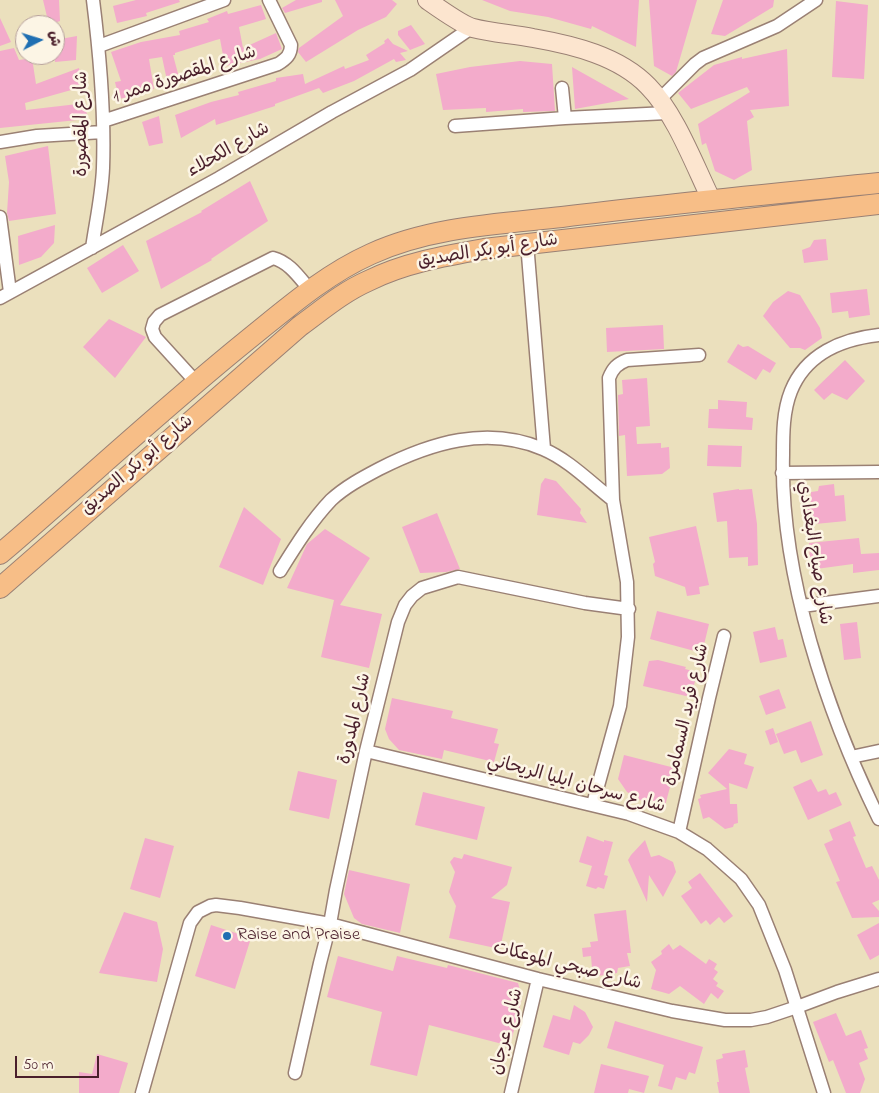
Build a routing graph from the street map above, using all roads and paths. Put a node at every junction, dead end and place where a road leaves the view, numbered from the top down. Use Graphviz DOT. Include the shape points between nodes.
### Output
graph roads {
  1 [pos="93,0"];
  2 [pos="224,0"];
  3 [pos="269,0"];
  4 [pos="427,0"];
  5 [pos="816,0"];
  6 [pos="471,28"];
  7 [pos="99,46"];
  8 [pos="562,88"];
  9 [pos="663,106"];
  10 [pos="565,118"];
  11 [pos="455,126"];
  12 [pos="103,127"];
  13 [pos="0,142"];
  14 [pos="879,183"];
  15 [pos="804,191"];
  16 [pos="711,199"];
  17 [pos="879,204"];
  18 [pos="807,213"];
  19 [pos="0,217"];
  20 [pos="527,244"];
  21 [pos="92,248"];
  22 [pos="310,290"];
  23 [pos="5,295"];
  24 [pos="879,335"];
  25 [pos="699,355"];
  26 [pos="196,382"];
  27 [pos="544,449"];
  28 [pos="879,472"];
  29 [pos="782,473"];
  30 [pos="613,500"];
  31 [pos="0,554"];
  32 [pos="280,571"];
  33 [pos="0,588"];
  34 [pos="879,596"];
  35 [pos="802,606"];
  36 [pos="629,609"];
  37 [pos="724,636"];
  38 [pos="366,751"];
  39 [pos="879,751"];
  40 [pos="851,757"];
  41 [pos="593,804"];
  42 [pos="879,819"];
  43 [pos="680,832"];
  44 [pos="330,924"];
  45 [pos="538,979"];
  46 [pos="879,979"];
  47 [pos="797,1007"];
  48 [pos="295,1073"];
  49 [pos="515,1092"];
  50 [pos="142,1093"];
  51 [pos="824,1093"];
  1 -- 7 [label="street, شارع المقصورة"];
  2 -- 7 [label="street"];
  3 -- 12 [label="street, شارع المقصورة ممر 1" via="291,45 286,59"];
  4 -- 6 [label="street"];
  5 -- 9 [label="street" via="777,26 703,58"];
  6 -- 9 [label="street" via="532,37 592,53 628,71 647,85"];
  6 -- 21 [label="street, شارع الكحلاء" via="410,70"];
  7 -- 12 [label="street, شارع المقصورة"];
  8 -- 10 [label="street"];
  9 -- 10 [label="street"];
  9 -- 16 [label="street"];
  10 -- 11 [label="street"];
  12 -- 13 [label="street, شارع المقصورة ممر 1"];
  12 -- 21 [label="street, شارع المقصورة" via="102,170"];
  14 -- 15 [label="main road, شارع أبو بكر الصديق"];
  15 -- 16 [label="main road, شارع أبو بكر الصديق"];
  15 -- 18 [label="main road" via="813,199 813,207"];
  16 -- 22 [label="main road, شارع أبو بكر الصديق" via="462,229 424,237 372,254"];
  17 -- 18 [label="main road, شارع أبو بكر الصديق"];
  18 -- 20 [label="main road, شارع أبو بكر الصديق"];
  19 -- 23 [label="street"];
  20 -- 27 [label="street"];
  20 -- 33 [label="main road, شارع أبو بكر الصديق" via="419,262 366,281 336,300 227,388"];
  21 -- 23 [label="street, شارع الكحلاء"];
  22 -- 26 [label="main road, شارع أبو بكر الصديق"];
  22 -- 26 [label="street" via="288,265 273,258 160,315 152,329 155,337"];
  24 -- 29 [label="street, شارع صياح البغدادي" via="833,346 801,374 786,409"];
  25 -- 30 [label="street" via="627,360 614,368 608,384"];
  26 -- 31 [label="main road, شارع أبو بكر الصديق"];
  27 -- 30 [label="street" via="570,465"];
  27 -- 32 [label="street" via="513,440 459,439 395,461 349,486 332,500"];
  28 -- 29 [label="street"];
  29 -- 35 [label="street, شارع صياح البغدادي" via="791,553"];
  30 -- 36 [label="street" via="626,567"];
  34 -- 35 [label="street"];
  35 -- 40 [label="street, شارع صياح البغدادي" via="821,676"];
  36 -- 38 [label="street, شارع المدورة" via="458,577 422,588 405,605 398,622"];
  36 -- 41 [label="street" via="620,706"];
  37 -- 43 [label="street, شارع فريد السمامرة"];
  38 -- 41 [label="street, شارع سرحان ايليا الريحاني"];
  38 -- 44 [label="street, شارع المدورة"];
  39 -- 40 [label="street"];
  40 -- 42 [label="street, شارع صياح البغدادي"];
  41 -- 43 [label="street, شارع سرحان ايليا الريحاني"];
  43 -- 47 [label="street, شارع سرحان ايليا الريحاني" via="728,866 759,905 777,946"];
  44 -- 45 [label="street, شارع صبحي الموعكات"];
  44 -- 48 [label="street, شارع المدورة"];
  44 -- 50 [label="street, شارع صبحي الموعكات" via="216,905 198,912 190,923"];
  45 -- 47 [label="street, شارع صبحي الموعكات" via="672,1011 725,1020 751,1020"];
  45 -- 49 [label="street, شارع عرجان"];
  46 -- 47 [label="street, شارع صبحي الموعكات"];
  47 -- 51 [label="street, شارع سرحان ايليا الريحاني"];
}
